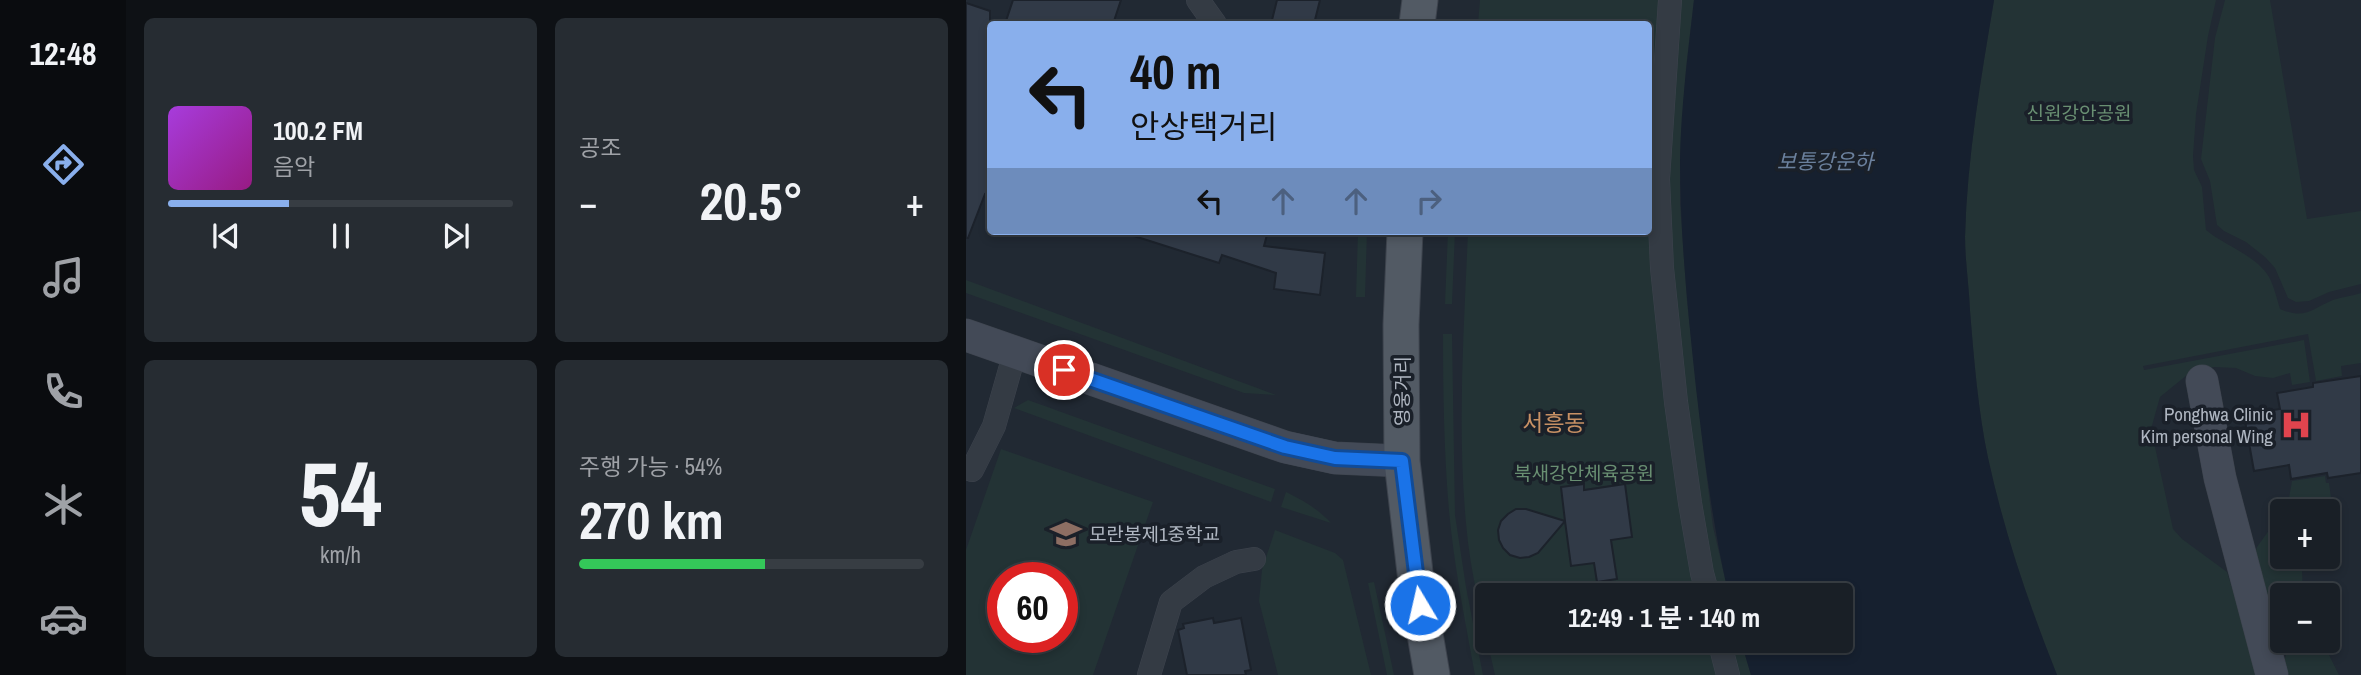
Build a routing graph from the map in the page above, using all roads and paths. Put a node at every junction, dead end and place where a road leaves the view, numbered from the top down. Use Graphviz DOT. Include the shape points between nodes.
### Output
graph roads {
  1 [pos="1198,0"];
  2 [pos="1420,0"];
  3 [pos="1670,0"];
  4 [pos="1213,21"];
  5 [pos="1418,21"];
  6 [pos="1405,235"];
  7 [pos="966,335"];
  8 [pos="1015,352"];
  9 [pos="2202,381"];
  10 [pos="1402,461"];
  11 [pos="972,470"];
  12 [pos="1254,559"];
  13 [pos="1705,583"];
  14 [pos="1722,653"];
  15 [pos="1149,675"];
  16 [pos="1432,675"];
  17 [pos="1728,675"];
  18 [pos="2272,675"];
  1 -- 4 [label="street"];
  2 -- 5 [label="main road"];
  3 -- 13 [label="street" via="1658,179 1662,268 1676,402"];
  6 -- 10 [label="main road, 영웅거리"];
  7 -- 8 [label="main road"];
  8 -- 10 [label="main road" via="1285,447 1335,458"];
  8 -- 11 [label="street" via="993,426"];
  9 -- 18 [label="main road" via="2220,478"];
  10 -- 16 [label="main road, 영웅거리"];
  12 -- 15 [label="street" via="1236,562 1205,578 1171,602"];
  14 -- 17 [label="street"];
}
